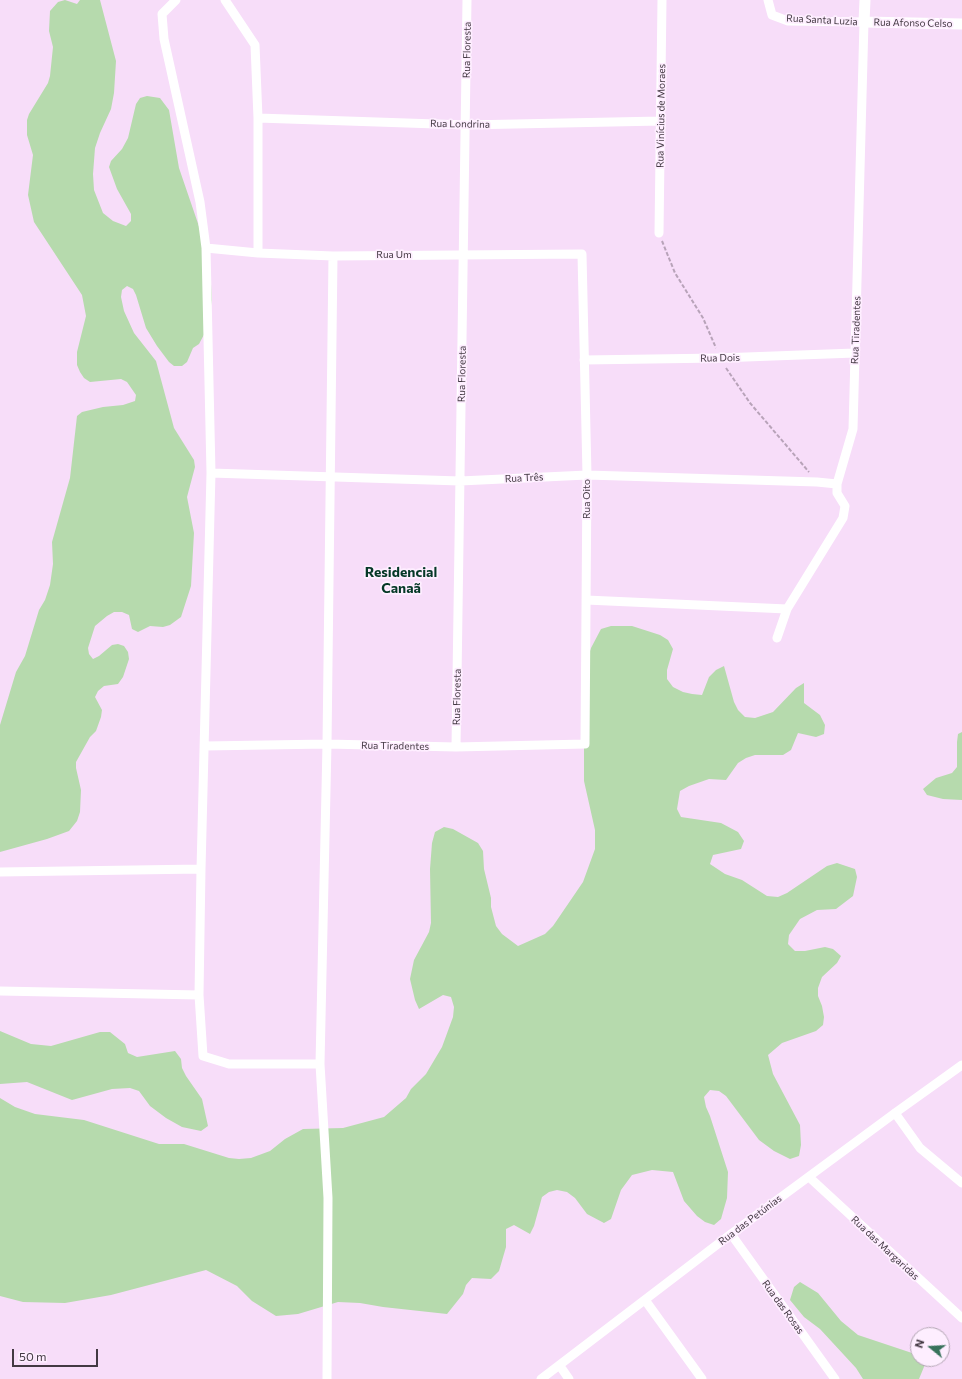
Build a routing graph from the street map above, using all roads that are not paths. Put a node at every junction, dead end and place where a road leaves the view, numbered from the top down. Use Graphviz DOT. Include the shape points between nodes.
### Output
graph roads {
  1 [pos="176,0"];
  2 [pos="225,0"];
  3 [pos="467,0"];
  4 [pos="662,0"];
  5 [pos="768,0"];
  6 [pos="865,0"];
  7 [pos="864,22"];
  8 [pos="962,24"];
  9 [pos="258,118"];
  10 [pos="662,122"];
  11 [pos="466,125"];
  12 [pos="659,233"];
  13 [pos="206,248"];
  14 [pos="258,253"];
  15 [pos="582,254"];
  16 [pos="464,255"];
  17 [pos="333,256"];
  18 [pos="855,353"];
  19 [pos="584,360"];
  20 [pos="211,473"];
  21 [pos="587,475"];
  22 [pos="330,478"];
  23 [pos="460,481"];
  24 [pos="837,484"];
  25 [pos="586,600"];
  26 [pos="787,609"];
  27 [pos="778,638"];
  28 [pos="328,744"];
  29 [pos="584,744"];
  30 [pos="205,746"];
  31 [pos="456,747"];
  32 [pos="201,869"];
  33 [pos="0,872"];
  34 [pos="0,991"];
  35 [pos="199,995"];
  36 [pos="320,1064"];
  37 [pos="962,1065"];
  38 [pos="895,1112"];
  39 [pos="809,1177"];
  40 [pos="962,1183"];
  41 [pos="731,1234"];
  42 [pos="645,1300"];
  43 [pos="962,1318"];
  44 [pos="560,1366"];
  45 [pos="327,1379"];
  46 [pos="541,1379"];
  47 [pos="569,1379"];
  48 [pos="702,1379"];
  49 [pos="836,1379"];
  1 -- 13 [label="street" via="162,14 164,39 200,202"];
  2 -- 9 [label="street" via="255,45"];
  3 -- 11 [label="street, Rua Floresta"];
  4 -- 10 [label="street, Rua Vinícius de Moraes"];
  5 -- 7 [label="street, Rua Santa Luzia" via="772,16 788,21"];
  6 -- 7 [label="street, Rua Tiradentes"];
  7 -- 8 [label="street, Rua Afonso Celso"];
  7 -- 18 [label="street, Rua Tiradentes"];
  9 -- 11 [label="street, Rua Londrina"];
  9 -- 14 [label="street"];
  10 -- 11 [label="street, Rua Londrina"];
  10 -- 12 [label="street, Rua Vinícius de Moraes"];
  11 -- 16 [label="street, Rua Floresta"];
  13 -- 14 [label="street, Rua Um"];
  13 -- 20 [label="street"];
  14 -- 17 [label="street, Rua Um"];
  15 -- 16 [label="street, Rua Um"];
  15 -- 19 [label="street, Rua Oito"];
  16 -- 17 [label="street, Rua Um"];
  16 -- 23 [label="street, Rua Floresta"];
  17 -- 22 [label="street"];
  18 -- 19 [label="street, Rua Dois"];
  18 -- 24 [label="street, Rua Tiradentes" via="853,429"];
  19 -- 21 [label="street, Rua Oito"];
  20 -- 22 [label="street, Rua Três"];
  20 -- 30 [label="street"];
  21 -- 23 [label="street, Rua Três"];
  21 -- 24 [label="street, Rua Três"];
  21 -- 25 [label="street, Rua Oito"];
  22 -- 23 [label="street, Rua Três"];
  22 -- 28 [label="street"];
  23 -- 31 [label="street, Rua Floresta"];
  24 -- 26 [label="street" via="837,493 845,506 843,518"];
  25 -- 26 [label="street"];
  25 -- 29 [label="street, Rua Oito"];
  26 -- 27 [label="street"];
  28 -- 30 [label="street, Rua Tiradentes"];
  28 -- 31 [label="street, Rua Tiradentes"];
  28 -- 36 [label="street"];
  29 -- 31 [label="street, Rua Tiradentes"];
  30 -- 32 [label="street"];
  32 -- 33 [label="street"];
  32 -- 35 [label="street"];
  34 -- 35 [label="street"];
  35 -- 36 [label="street" via="203,1056 229,1064"];
  36 -- 45 [label="street" via="328,1198"];
  37 -- 38 [label="street, Rua das Petúnias"];
  38 -- 39 [label="street, Rua das Petúnias"];
  38 -- 40 [label="street" via="920,1148"];
  39 -- 41 [label="street, Rua das Petúnias"];
  39 -- 43 [label="street, Rua das Margaridas"];
  41 -- 42 [label="street, Rua das Petúnias"];
  41 -- 49 [label="street, Rua das Rosas"];
  42 -- 44 [label="street, Rua das Petúnias"];
  42 -- 48 [label="street"];
  44 -- 46 [label="street, Rua das Petúnias"];
  44 -- 47 [label="street"];
}
